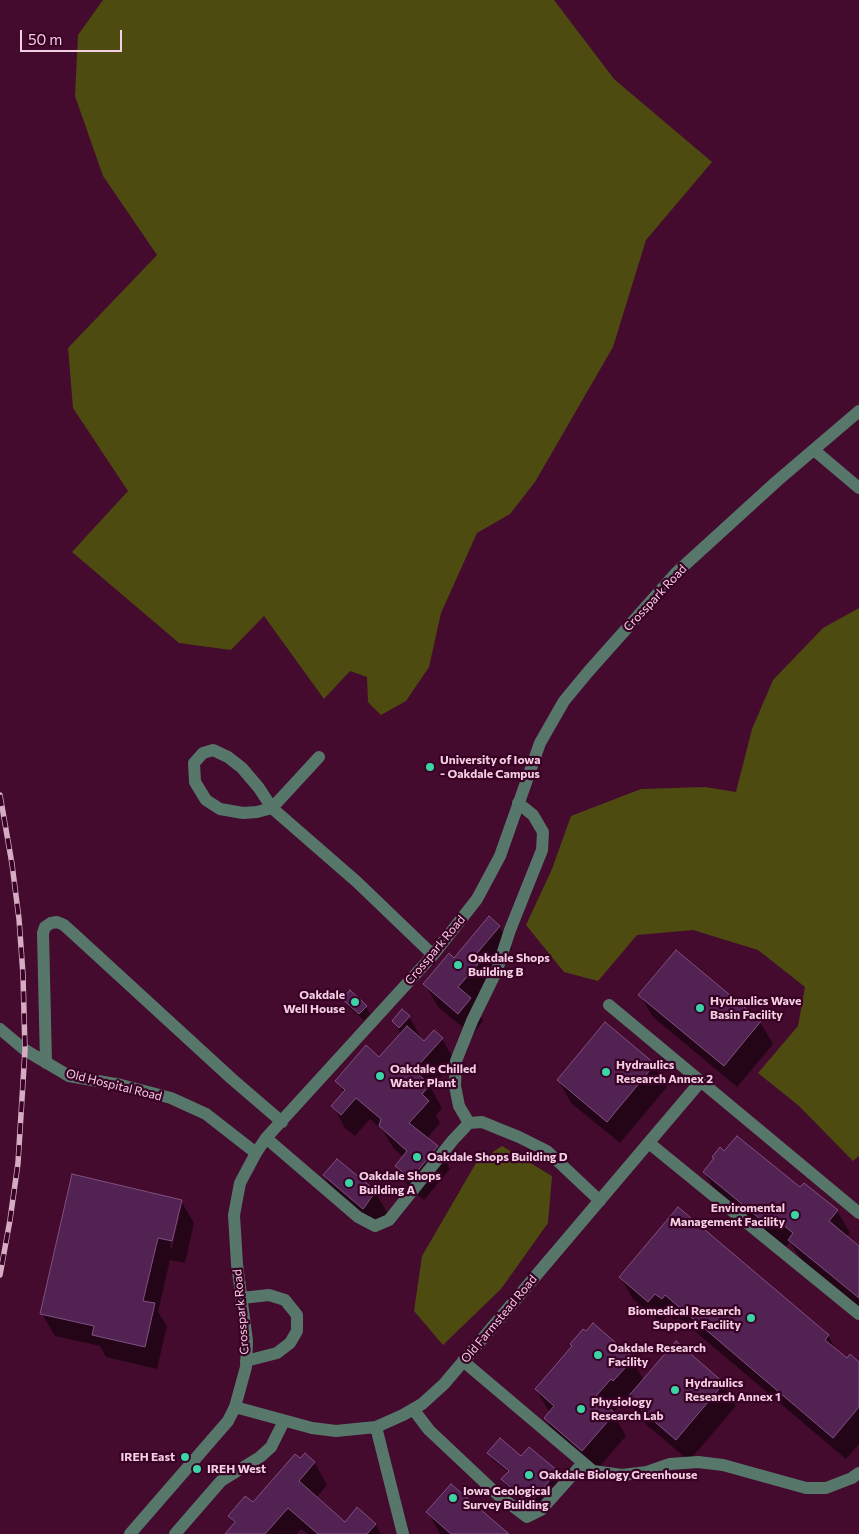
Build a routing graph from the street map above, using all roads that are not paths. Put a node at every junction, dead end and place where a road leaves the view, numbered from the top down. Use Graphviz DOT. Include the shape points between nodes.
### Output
graph roads {
  1 [pos="859,411"];
  2 [pos="814,450"];
  3 [pos="859,488"];
  4 [pos="319,757"];
  5 [pos="518,803"];
  6 [pos="272,808"];
  7 [pos="433,955"];
  8 [pos="609,1005"];
  9 [pos="0,1029"];
  10 [pos="46,1063"];
  11 [pos="701,1082"];
  12 [pos="282,1122"];
  13 [pos="469,1123"];
  14 [pos="266,1138"];
  15 [pos="649,1143"];
  16 [pos="256,1153"];
  17 [pos="600,1201"];
  18 [pos="859,1213"];
  19 [pos="242,1298"];
  20 [pos="859,1314"];
  21 [pos="246,1361"];
  22 [pos="463,1361"];
  23 [pos="235,1407"];
  24 [pos="413,1409"];
  25 [pos="284,1421"];
  26 [pos="376,1427"];
  27 [pos="583,1463"];
  28 [pos="859,1473"];
  29 [pos="130,1534"];
  30 [pos="174,1534"];
  31 [pos="403,1534"];
  1 -- 2 [label="street, Crosspark Road"];
  2 -- 3 [label="street"];
  2 -- 5 [label="street, Crosspark Road" via="676,573 588,672 549,724"];
  4 -- 6 [label="street"];
  5 -- 7 [label="street, Crosspark Road" via="500,856 485,886"];
  5 -- 13 [label="street" via="533,814 543,832 542,850 497,970 456,1061 455,1086 459,1106"];
  6 -- 6 [label="street" via="243,813 220,809 206,800 195,782 194,763 203,753 214,750 228,757 242,768"];
  6 -- 7 [label="street" via="357,882"];
  7 -- 12 [label="street, Crosspark Road"];
  8 -- 11 [label="street"];
  9 -- 10 [label="street, Old Hospital Road"];
  10 -- 12 [label="street" via="42,933 50,924 57,922"];
  10 -- 16 [label="street, Old Hospital Road" via="68,1076 171,1098 206,1114"];
  11 -- 15 [label="street, Old Farmstead Road"];
  11 -- 18 [label="street"];
  12 -- 14 [label="street, Crosspark Road"];
  13 -- 14 [label="street" via="389,1220 375,1226 358,1217"];
  13 -- 17 [label="street" via="482,1122 546,1151"];
  14 -- 16 [label="street, Crosspark Road"];
  15 -- 17 [label="street, Old Farmstead Road"];
  15 -- 20 [label="street"];
  16 -- 19 [label="street, Crosspark Road" via="240,1183 234,1215"];
  17 -- 22 [label="street, Old Farmstead Road"];
  19 -- 21 [label="street, Crosspark Road"];
  19 -- 21 [label="street" via="269,1295 285,1300 297,1315 297,1331 290,1343 278,1353"];
  21 -- 23 [label="street, Crosspark Road"];
  22 -- 24 [label="street, Old Farmstead Road" via="444,1384"];
  22 -- 27 [label="street"];
  23 -- 25 [label="street, Old Farmstead Road"];
  23 -- 29 [label="street, Crosspark Road" via="228,1421"];
  24 -- 26 [label="street, Old Farmstead Road"];
  24 -- 27 [label="street" via="429,1430 491,1489 527,1517 541,1510"];
  25 -- 26 [label="street, Old Farmstead Road" via="336,1431"];
  25 -- 30 [label="street" via="270,1447 221,1481"];
  26 -- 31 [label="street"];
  27 -- 28 [label="street" via="593,1472 622,1475 647,1472 670,1464 698,1462 806,1488 826,1488"];
}
